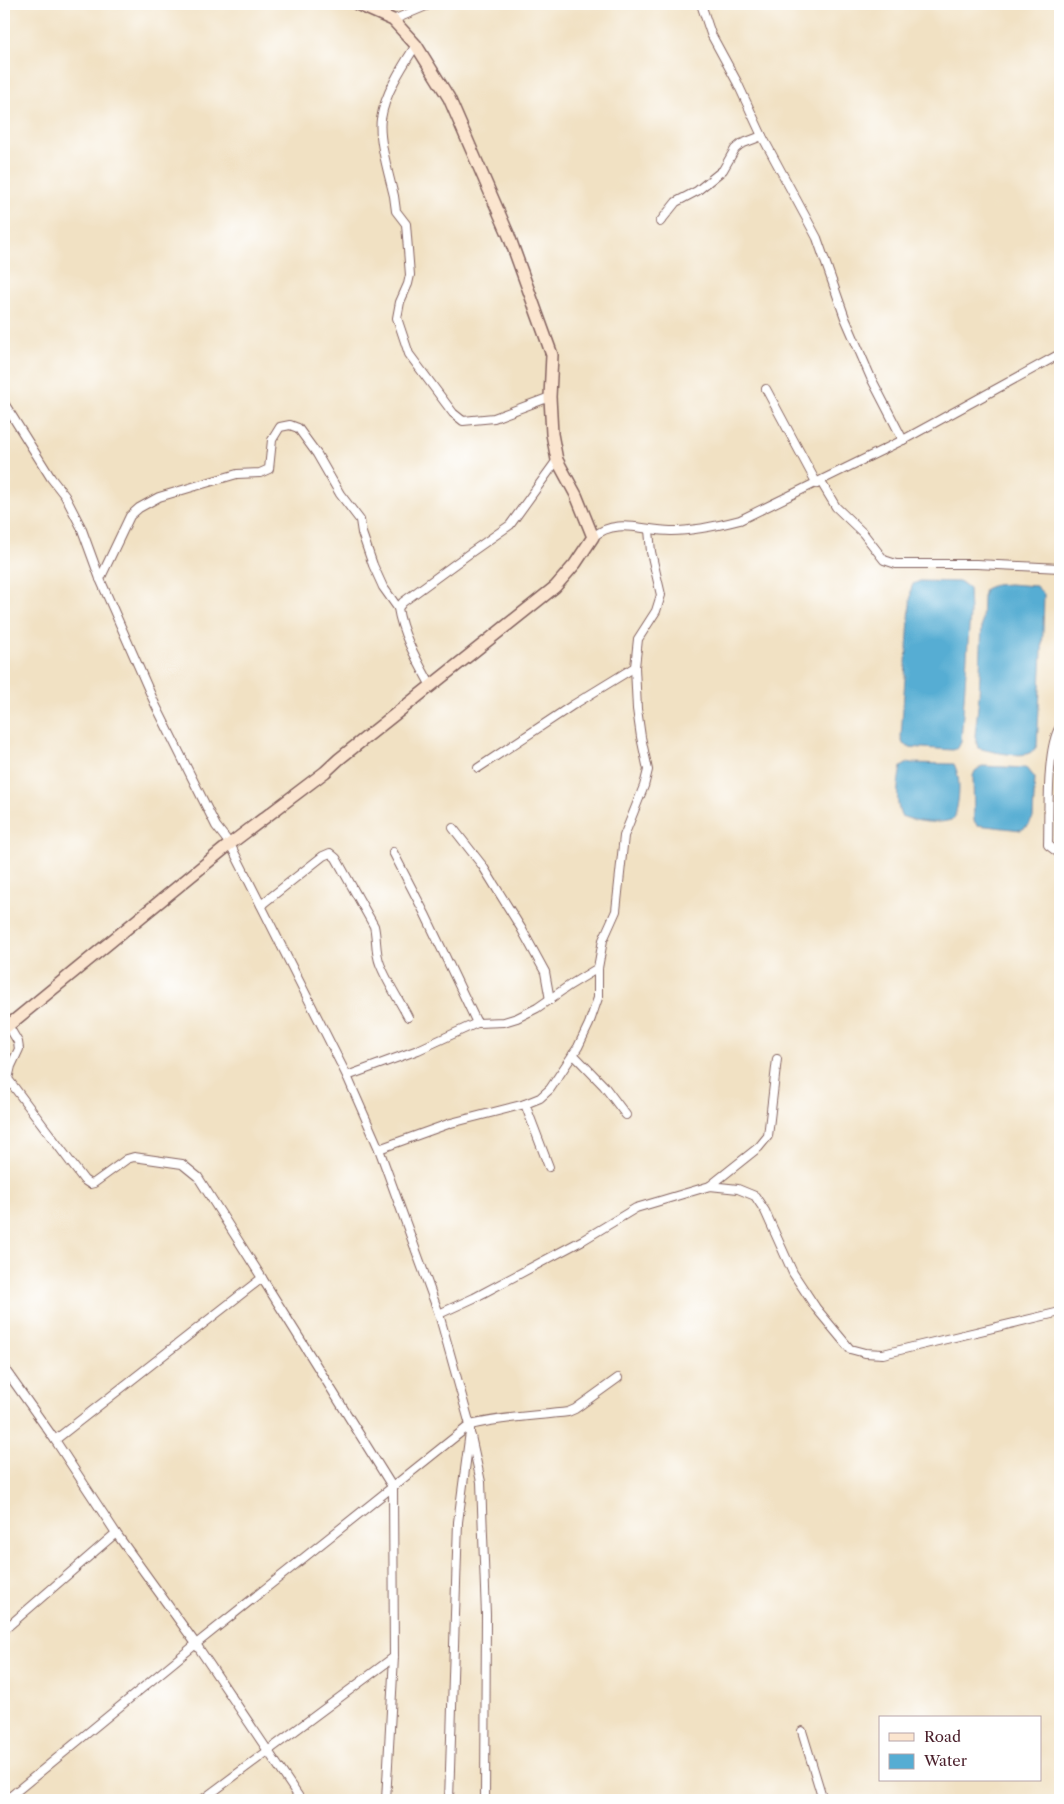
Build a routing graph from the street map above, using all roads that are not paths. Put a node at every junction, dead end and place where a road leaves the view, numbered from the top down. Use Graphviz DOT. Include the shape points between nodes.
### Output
graph roads {
  1 [pos="357,4"];
  2 [pos="431,4"];
  3 [pos="701,4"];
  4 [pos="393,20"];
  5 [pos="416,45"];
  6 [pos="762,136"];
  7 [pos="660,222"];
  8 [pos="1060,354"];
  9 [pos="766,389"];
  10 [pos="550,397"];
  11 [pos="4,403"];
  12 [pos="903,440"];
  13 [pos="557,460"];
  14 [pos="819,483"];
  15 [pos="649,530"];
  16 [pos="593,537"];
  17 [pos="1060,568"];
  18 [pos="100,579"];
  19 [pos="398,608"];
  20 [pos="635,667"];
  21 [pos="431,686"];
  22 [pos="1060,727"];
  23 [pos="478,768"];
  24 [pos="453,828"];
  25 [pos="230,844"];
  26 [pos="393,852"];
  27 [pos="1060,854"];
  28 [pos="261,905"];
  29 [pos="598,968"];
  30 [pos="550,1000"];
  31 [pos="408,1017"];
  32 [pos="477,1023"];
  33 [pos="6,1027"];
  34 [pos="573,1054"];
  35 [pos="777,1059"];
  36 [pos="347,1076"];
  37 [pos="525,1104"];
  38 [pos="626,1115"];
  39 [pos="378,1149"];
  40 [pos="549,1167"];
  41 [pos="710,1186"];
  42 [pos="262,1278"];
  43 [pos="1060,1312"];
  44 [pos="439,1314"];
  45 [pos="4,1368"];
  46 [pos="618,1378"];
  47 [pos="470,1428"];
  48 [pos="55,1440"];
  49 [pos="393,1488"];
  50 [pos="116,1533"];
  51 [pos="4,1630"];
  52 [pos="196,1644"];
  53 [pos="394,1657"];
  54 [pos="802,1731"];
  55 [pos="268,1750"];
  56 [pos="6,1800"];
  57 [pos="202,1800"];
  58 [pos="301,1800"];
  59 [pos="386,1800"];
  60 [pos="449,1800"];
  61 [pos="485,1800"];
  62 [pos="823,1800"];
  1 -- 4 [label="street"];
  2 -- 4 [label="street"];
  3 -- 6 [label="street" via="711,34"];
  4 -- 5 [label="street"];
  5 -- 10 [label="street" via="449,98 509,236 552,355"];
  5 -- 10 [label="street" via="395,79 381,119 381,138 394,206 406,224 410,275 397,318 405,345 429,383 452,413 463,421 494,418"];
  6 -- 7 [label="street" via="735,149 723,170 697,191 676,202"];
  6 -- 12 [label="street" via="818,238 845,318"];
  8 -- 12 [label="street"];
  9 -- 14 [label="street"];
  10 -- 13 [label="street"];
  11 -- 18 [label="street" via="69,504"];
  12 -- 14 [label="street"];
  13 -- 16 [label="street"];
  13 -- 19 [label="street" via="510,525"];
  14 -- 15 [label="street" via="740,520 712,528"];
  14 -- 17 [label="street" via="884,560 896,564"];
  15 -- 16 [label="street" via="611,526"];
  15 -- 20 [label="street" via="661,596 656,611 638,639"];
  16 -- 21 [label="street" via="555,587"];
  18 -- 19 [label="street" via="130,516 139,508 159,497 206,482 269,469 272,440 280,427 290,425 298,428 318,454 340,494 360,520 373,565"];
  18 -- 25 [label="street" via="155,704 212,818"];
  19 -- 21 [label="street" via="414,654"];
  20 -- 23 [label="street"];
  20 -- 29 [label="street" via="637,709 648,770 624,836 616,911 603,940"];
  21 -- 25 [label="street"];
  22 -- 27 [label="street" via="1055,734 1051,763 1048,845"];
  24 -- 30 [label="street" via="482,865 524,935 544,972"];
  25 -- 28 [label="street"];
  25 -- 33 [label="street"];
  26 -- 32 [label="street"];
  28 -- 31 [label="street" via="330,853 336,858 374,926 380,964"];
  28 -- 36 [label="street"];
  29 -- 30 [label="street"];
  29 -- 34 [label="street" via="598,998"];
  30 -- 32 [label="street" via="504,1022"];
  32 -- 36 [label="street" via="418,1050"];
  33 -- 42 [label="street" via="18,1042 8,1079 84,1180 94,1183 127,1159 182,1164 198,1177"];
  34 -- 37 [label="street" via="550,1089 540,1098"];
  34 -- 38 [label="street"];
  35 -- 41 [label="street" via="765,1142"];
  36 -- 39 [label="street"];
  37 -- 39 [label="street" via="451,1123"];
  37 -- 40 [label="street"];
  39 -- 44 [label="street"];
  41 -- 43 [label="street" via="738,1189 755,1196 793,1273 816,1308 850,1349 865,1354 883,1354"];
  41 -- 44 [label="street" via="636,1208 582,1240"];
  42 -- 48 [label="street"];
  42 -- 49 [label="street"];
  44 -- 47 [label="street"];
  45 -- 48 [label="street"];
  46 -- 47 [label="street" via="568,1412 494,1419"];
  47 -- 49 [label="street"];
  47 -- 60 [label="street" via="458,1522"];
  47 -- 61 [label="street" via="481,1482 486,1615"];
  48 -- 50 [label="street"];
  49 -- 52 [label="street"];
  49 -- 53 [label="street"];
  50 -- 51 [label="street"];
  50 -- 52 [label="street"];
  52 -- 55 [label="street"];
  52 -- 56 [label="street"];
  53 -- 55 [label="street"];
  53 -- 59 [label="street"];
  54 -- 62 [label="street"];
  55 -- 57 [label="street"];
  55 -- 58 [label="street"];
}
